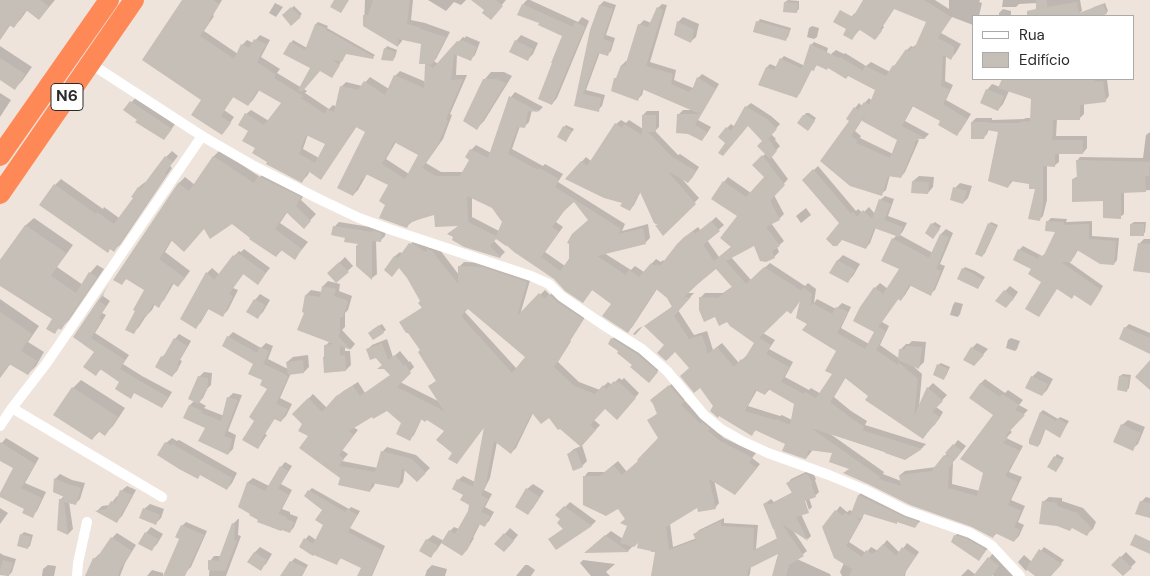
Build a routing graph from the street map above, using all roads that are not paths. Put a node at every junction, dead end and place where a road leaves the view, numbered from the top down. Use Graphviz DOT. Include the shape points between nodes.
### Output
graph roads {
  1 [pos="109,0"];
  2 [pos="134,0"];
  3 [pos="73,52"];
  4 [pos="90,63"];
  5 [pos="202,136"];
  6 [pos="0,156"];
  7 [pos="0,194"];
  8 [pos="12,408"];
  9 [pos="0,426"];
  10 [pos="162,497"];
  11 [pos="87,522"];
  12 [pos="77,576"];
  13 [pos="1020,576"];
  1 -- 3 [label="highway, N6"];
  2 -- 4 [label="highway, N6"];
  3 -- 4 [label="street"];
  3 -- 6 [label="highway, N6"];
  4 -- 5 [label="street"];
  4 -- 7 [label="highway, N6"];
  5 -- 8 [label="street" via="46,364"];
  5 -- 13 [label="street" via="254,166 359,218 549,284 561,296 642,349 721,429 768,453 970,534 991,545"];
  8 -- 9 [label="street"];
  8 -- 10 [label="street"];
  11 -- 12 [label="street"];
}
